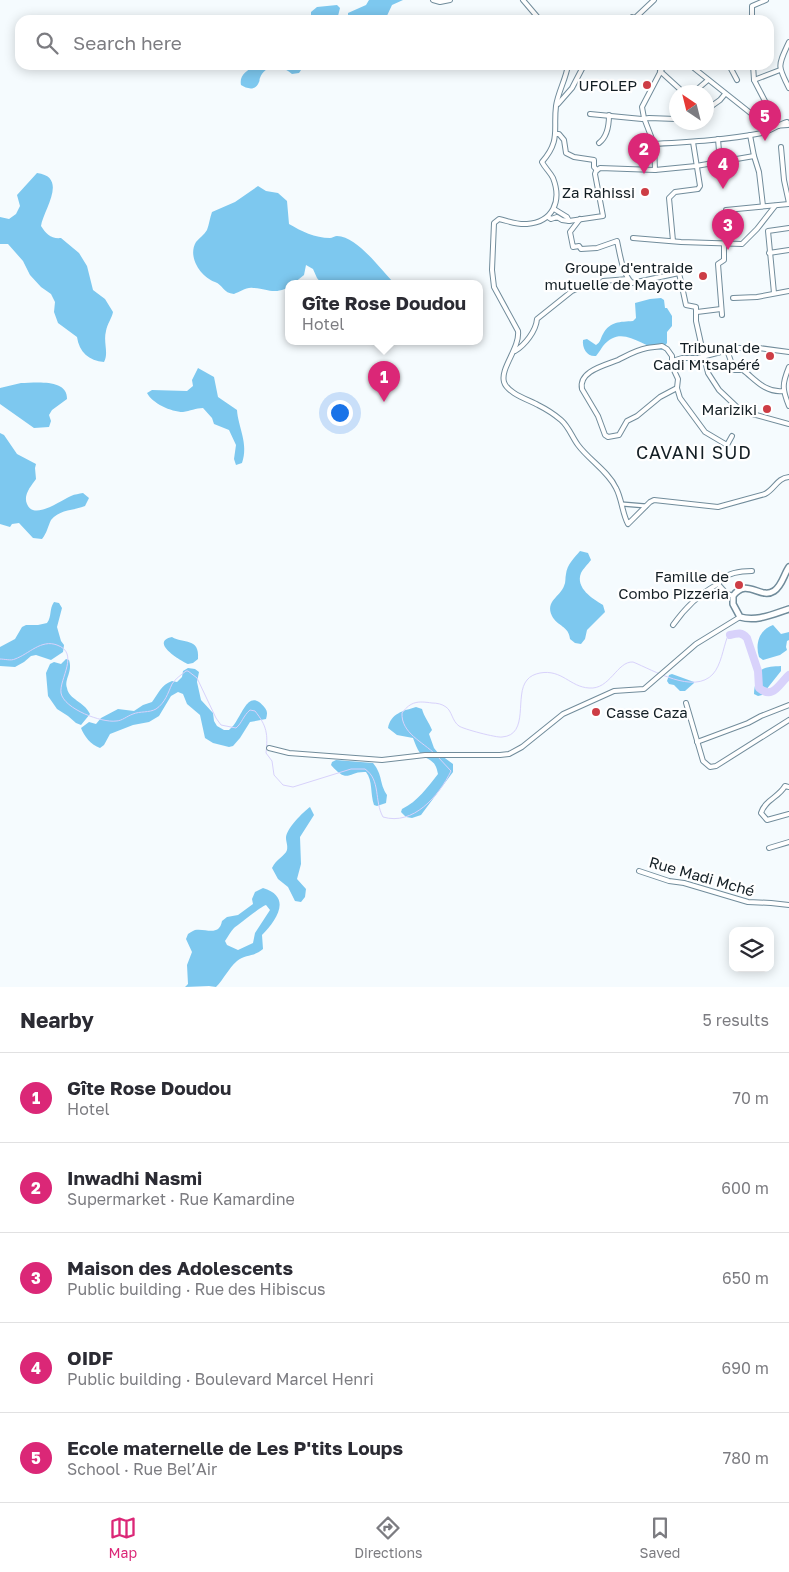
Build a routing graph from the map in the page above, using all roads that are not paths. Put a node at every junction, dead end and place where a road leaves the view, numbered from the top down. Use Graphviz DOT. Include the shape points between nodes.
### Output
graph roads {
  1 [pos="433,0"];
  2 [pos="450,0"];
  3 [pos="523,0"];
  4 [pos="654,0"];
  5 [pos="766,0"];
  6 [pos="536,15"];
  7 [pos="638,15"];
  8 [pos="752,15"];
  9 [pos="789,42"];
  10 [pos="567,70"];
  11 [pos="581,70"];
  12 [pos="696,70"];
  13 [pos="732,70"];
  14 [pos="753,70"];
  15 [pos="780,70"];
  16 [pos="660,71"];
  17 [pos="708,80"];
  18 [pos="737,80"];
  19 [pos="754,80"];
  20 [pos="675,85"];
  21 [pos="702,85"];
  22 [pos="789,88"];
  23 [pos="725,94"];
  24 [pos="714,104"];
  25 [pos="556,106"];
  26 [pos="590,114"];
  27 [pos="609,115"];
  28 [pos="644,118"];
  29 [pos="669,118"];
  30 [pos="788,123"];
  31 [pos="778,126"];
  32 [pos="556,134"];
  33 [pos="750,135"];
  34 [pos="718,139"];
  35 [pos="693,142"];
  36 [pos="599,143"];
  37 [pos="654,144"];
  38 [pos="780,147"];
  39 [pos="754,156"];
  40 [pos="720,163"];
  41 [pos="696,166"];
  42 [pos="596,170"];
  43 [pos="655,170"];
  44 [pos="789,204"];
  45 [pos="763,206"];
  46 [pos="775,206"];
  47 [pos="554,209"];
  48 [pos="726,210"];
  49 [pos="548,217"];
  50 [pos="580,219"];
  51 [pos="569,221"];
  52 [pos="789,228"];
  53 [pos="757,229"];
  54 [pos="768,231"];
  55 [pos="633,238"];
  56 [pos="673,241"];
  57 [pos="724,244"];
  58 [pos="789,250"];
  59 [pos="770,253"];
  60 [pos="628,279"];
  61 [pos="789,291"];
  62 [pos="774,293"];
  63 [pos="733,298"];
  64 [pos="721,309"];
  65 [pos="697,312"];
  66 [pos="722,315"];
  67 [pos="727,350"];
  68 [pos="514,352"];
  69 [pos="789,352"];
  70 [pos="704,357"];
  71 [pos="672,361"];
  72 [pos="789,367"];
  73 [pos="677,388"];
  74 [pos="783,391"];
  75 [pos="789,406"];
  76 [pos="789,424"];
  77 [pos="732,436"];
  78 [pos="789,477"];
  79 [pos="622,504"];
  80 [pos="646,506"];
  81 [pos="789,567"];
  82 [pos="752,571"];
  83 [pos="718,584"];
  84 [pos="733,596"];
  85 [pos="789,609"];
  86 [pos="740,617"];
  87 [pos="673,625"];
  88 [pos="686,703"];
  89 [pos="789,705"];
  90 [pos="789,720"];
  91 [pos="697,742"];
  92 [pos="269,748"];
  93 [pos="789,787"];
  94 [pos="789,814"];
  95 [pos="789,842"];
  96 [pos="769,848"];
  97 [pos="639,871"];
  98 [pos="789,905"];
  1 -- 2 [label="street"];
  3 -- 6 [label="street"];
  4 -- 7 [label="street"];
  5 -- 8 [label="street" via="752,6"];
  9 -- 15 [label="street"];
  10 -- 25 [label="street"];
  11 -- 25 [label="street" via="572,88"];
  12 -- 17 [label="street"];
  13 -- 18 [label="street"];
  14 -- 19 [label="street"];
  15 -- 19 [label="street"];
  15 -- 22 [label="street"];
  16 -- 20 [label="street"];
  16 -- 28 [label="street" via="642,107"];
  17 -- 21 [label="street"];
  17 -- 23 [label="street"];
  19 -- 31 [label="street"];
  23 -- 24 [label="street"];
  23 -- 31 [label="street" via="763,123"];
  25 -- 32 [label="street"];
  26 -- 27 [label="street"];
  27 -- 28 [label="street"];
  27 -- 36 [label="street" via="604,139"];
  28 -- 29 [label="street"];
  28 -- 37 [label="street"];
  30 -- 31 [label="street"];
  31 -- 33 [label="street"];
  32 -- 42 [label="street" via="564,140 566,153 574,158 594,160"];
  32 -- 47 [label="street" via="550,152 542,162 553,179"];
  33 -- 34 [label="street"];
  33 -- 39 [label="street"];
  34 -- 35 [label="street"];
  34 -- 40 [label="street"];
  35 -- 37 [label="street"];
  35 -- 41 [label="street"];
  37 -- 43 [label="street"];
  38 -- 44 [label="street"];
  39 -- 40 [label="street"];
  39 -- 45 [label="street"];
  40 -- 41 [label="street"];
  41 -- 43 [label="street"];
  41 -- 56 [label="street" via="698,189 676,192 669,198"];
  42 -- 43 [label="street"];
  42 -- 50 [label="street" via="603,216"];
  44 -- 46 [label="street"];
  45 -- 46 [label="street"];
  45 -- 48 [label="street"];
  46 -- 53 [label="street"];
  47 -- 49 [label="street"];
  47 -- 51 [label="street"];
  49 -- 51 [label="street"];
  49 -- 68 [label="street" via="526,224 499,218 494,223 492,280 518,331"];
  50 -- 51 [label="street"];
  50 -- 60 [label="street" via="570,232 573,247 597,248 617,241"];
  52 -- 54 [label="street"];
  53 -- 54 [label="street"];
  53 -- 57 [label="street" via="745,243"];
  54 -- 59 [label="street"];
  55 -- 56 [label="street"];
  56 -- 57 [label="street"];
  57 -- 64 [label="street" via="724,260 718,264"];
  58 -- 59 [label="street"];
  59 -- 62 [label="street"];
  60 -- 65 [label="street" via="635,283 679,273 686,306 696,306"];
  60 -- 68 [label="street" via="603,281 575,289 541,314 529,338"];
  61 -- 62 [label="street"];
  62 -- 63 [label="street"];
  64 -- 65 [label="street"];
  64 -- 66 [label="street"];
  65 -- 70 [label="street"];
  67 -- 69 [label="street" via="759,348"];
  67 -- 70 [label="street"];
  67 -- 74 [label="street" via="734,370 743,370 761,386"];
  68 -- 79 [label="street" via="504,375 506,386 566,425 579,447 613,482"];
  70 -- 71 [label="street"];
  70 -- 76 [label="street" via="712,381 738,408"];
  71 -- 73 [label="street" via="678,379"];
  71 -- 73 [label="street" via="670,352 662,346 648,347 592,371 582,385 608,437 619,435 627,421"];
  72 -- 74 [label="street"];
  73 -- 77 [label="street" via="680,398 705,432 727,445"];
  74 -- 75 [label="street"];
  78 -- 80 [label="street" via="780,479 765,494 718,507 658,500"];
  79 -- 80 [label="street"];
  79 -- 80 [label="street" via="628,524"];
  81 -- 84 [label="street" via="773,592 746,588"];
  82 -- 83 [label="street" via="734,572"];
  83 -- 84 [label="street"];
  83 -- 87 [label="street" via="692,602"];
  84 -- 86 [label="street" via="733,604"];
  85 -- 86 [label="street" via="750,620"];
  86 -- 92 [label="street" via="696,644 644,689 614,692 563,714 509,754 440,754 382,760 289,754"];
  88 -- 91 [label="street"];
  89 -- 91 [label="street"];
  90 -- 91 [label="street" via="713,767 703,761"];
  93 -- 94 [label="street" via="785,786 762,810 767,820"];
  95 -- 96 [label="street"];
  97 -- 98 [label="street, Rue Madi Mché" via="748,902"];
}
